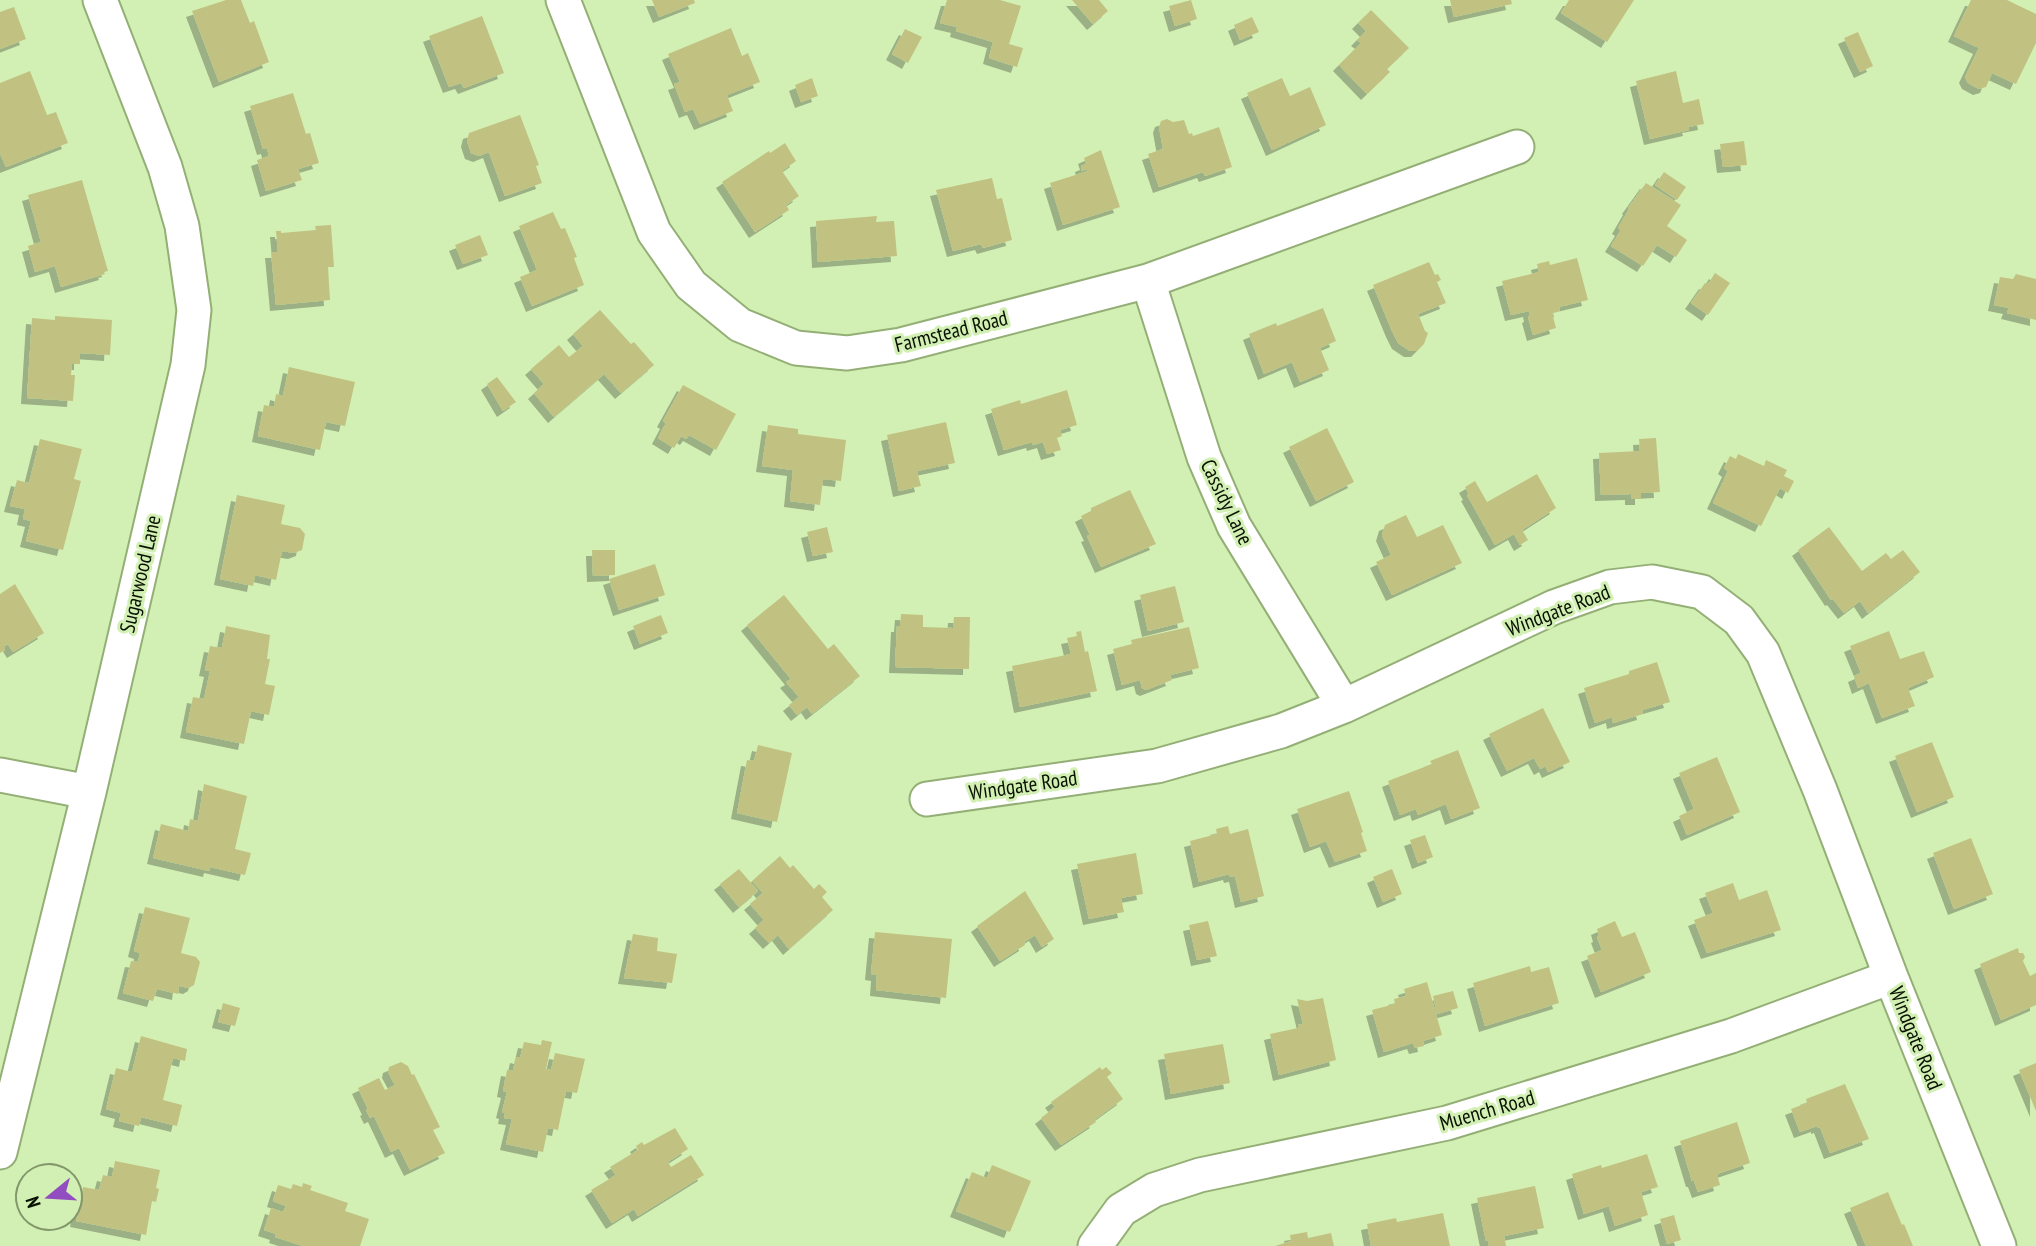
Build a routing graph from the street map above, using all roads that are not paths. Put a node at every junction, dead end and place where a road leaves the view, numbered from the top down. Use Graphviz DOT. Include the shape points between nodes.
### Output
graph roads {
  1 [pos="100,0"];
  2 [pos="563,0"];
  3 [pos="1517,147"];
  4 [pos="1148,281"];
  5 [pos="1344,706"];
  6 [pos="0,775"];
  7 [pos="89,792"];
  8 [pos="927,799"];
  9 [pos="1891,977"];
  10 [pos="0,1152"];
  11 [pos="1095,1246"];
  12 [pos="1999,1246"];
  1 -- 7 [label="street, Sugarwood Lane" via="165,167 182,226 194,310 188,365"];
  2 -- 4 [label="street, Farmstead Road" via="654,232 691,285 740,325 796,348 847,353 901,345"];
  3 -- 4 [label="street, Farmstead Road"];
  4 -- 5 [label="street, Cassidy Lane" via="1204,457 1234,526"];
  5 -- 8 [label="street, Windgate Road" via="1281,731 1157,766"];
  5 -- 9 [label="street, Windgate Road" via="1554,607 1610,587 1653,582 1702,592 1739,620 1763,653"];
  6 -- 7 [label="street"];
  7 -- 10 [label="street, Sugarwood Lane"];
  9 -- 11 [label="street, Muench Road" via="1731,1036 1447,1123 1200,1175 1154,1190 1121,1210"];
  9 -- 12 [label="street, Windgate Road"];
}
